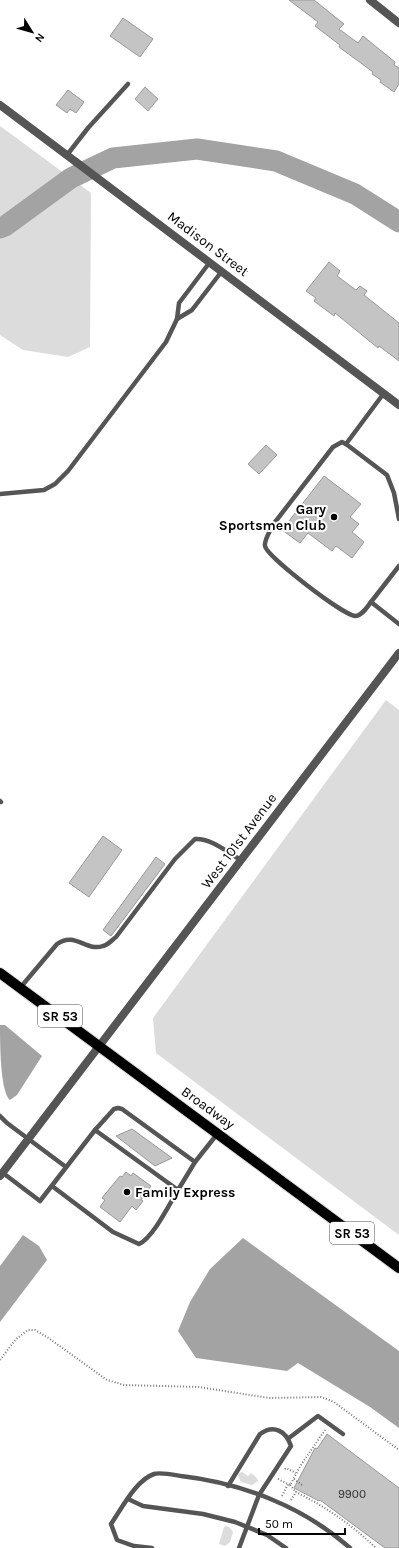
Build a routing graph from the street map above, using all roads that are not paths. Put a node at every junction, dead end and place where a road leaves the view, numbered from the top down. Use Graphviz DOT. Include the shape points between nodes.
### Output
graph roads {
  1 [pos="370,0"];
  2 [pos="399,23"];
  3 [pos="128,84"];
  4 [pos="0,105"];
  5 [pos="67,155"];
  6 [pos="210,262"];
  7 [pos="222,271"];
  8 [pos="178,319"];
  9 [pos="384,393"];
  10 [pos="399,405"];
  11 [pos="346,444"];
  12 [pos="0,494"];
  13 [pos="399,519"];
  14 [pos="399,566"];
  15 [pos="371,602"];
  16 [pos="399,624"];
  17 [pos="399,653"];
  18 [pos="241,860"];
  19 [pos="0,973"];
  20 [pos="20,988"];
  21 [pos="99,1045"];
  22 [pos="0,1116"];
  23 [pos="0,1122"];
  24 [pos="7,1123"];
  25 [pos="95,1130"];
  26 [pos="218,1133"];
  27 [pos="28,1139"];
  28 [pos="195,1162"];
  29 [pos="66,1167"];
  30 [pos="1,1175"];
  31 [pos="52,1186"];
  32 [pos="178,1190"];
  33 [pos="399,1268"];
  34 [pos="343,1434"];
  35 [pos="289,1438"];
  36 [pos="228,1486"];
  37 [pos="259,1495"];
  38 [pos="128,1499"];
  39 [pos="247,1527"];
  40 [pos="152,1548"];
  41 [pos="239,1548"];
  42 [pos="286,1548"];
  43 [pos="350,1548"];
  1 -- 2 [label="street"];
  3 -- 5 [label="lane"];
  4 -- 5 [label="street, Madison Street"];
  5 -- 6 [label="street, Madison Street"];
  6 -- 7 [label="street, Madison Street"];
  6 -- 8 [label="lane" via="179,303"];
  7 -- 8 [label="lane" via="192,310"];
  7 -- 9 [label="street, Madison Street"];
  8 -- 12 [label="lane" via="166,342 68,471 55,484 44,490"];
  9 -- 10 [label="street, Madison Street"];
  9 -- 11 [label="lane"];
  11 -- 13 [label="lane" via="387,475 394,493"];
  11 -- 15 [label="lane" via="342,442 333,447 272,526 265,546 280,564 350,614 360,614"];
  14 -- 15 [label="lane"];
  15 -- 16 [label="lane"];
  17 -- 18 [label="street, West 101st Avenue"];
  18 -- 20 [label="lane" via="212,842 202,838 195,839 175,859 116,937 105,946 95,948 70,939 63,940"];
  18 -- 21 [label="street, West 101st Avenue"];
  19 -- 20 [label="main road, Broadway / SR 53"];
  20 -- 21 [label="main road, Broadway / SR 53"];
  21 -- 26 [label="main road, Broadway / SR 53"];
  21 -- 27 [label="street, West 101st Avenue"];
  22 -- 24 [label="lane"];
  23 -- 24 [label="lane"];
  24 -- 27 [label="lane"];
  25 -- 28 [label="lane" via="114,1109 122,1109"];
  25 -- 29 [label="lane"];
  25 -- 32 [label="lane"];
  26 -- 28 [label="lane"];
  26 -- 33 [label="main road, Broadway / SR 53"];
  27 -- 29 [label="lane"];
  27 -- 30 [label="street, West 101st Avenue"];
  28 -- 32 [label="lane"];
  29 -- 31 [label="lane"];
  30 -- 31 [label="lane" via="40,1201"];
  31 -- 32 [label="lane" via="113,1232 139,1244 145,1241"];
  34 -- 35 [label="lane" via="318,1416"];
  35 -- 36 [label="lane" via="284,1432 276,1430 266,1430 260,1434"];
  35 -- 37 [label="lane" via="291,1446"];
  36 -- 37 [label="lane"];
  36 -- 38 [label="lane" via="155,1473 140,1482"];
  37 -- 39 [label="lane"];
  37 -- 43 [label="lane" via="290,1507 335,1535"];
  38 -- 39 [label="lane" via="143,1506 203,1514"];
  38 -- 40 [label="lane" via="111,1524 117,1540 134,1546"];
  39 -- 41 [label="lane"];
  39 -- 42 [label="lane" via="267,1535"];
}
